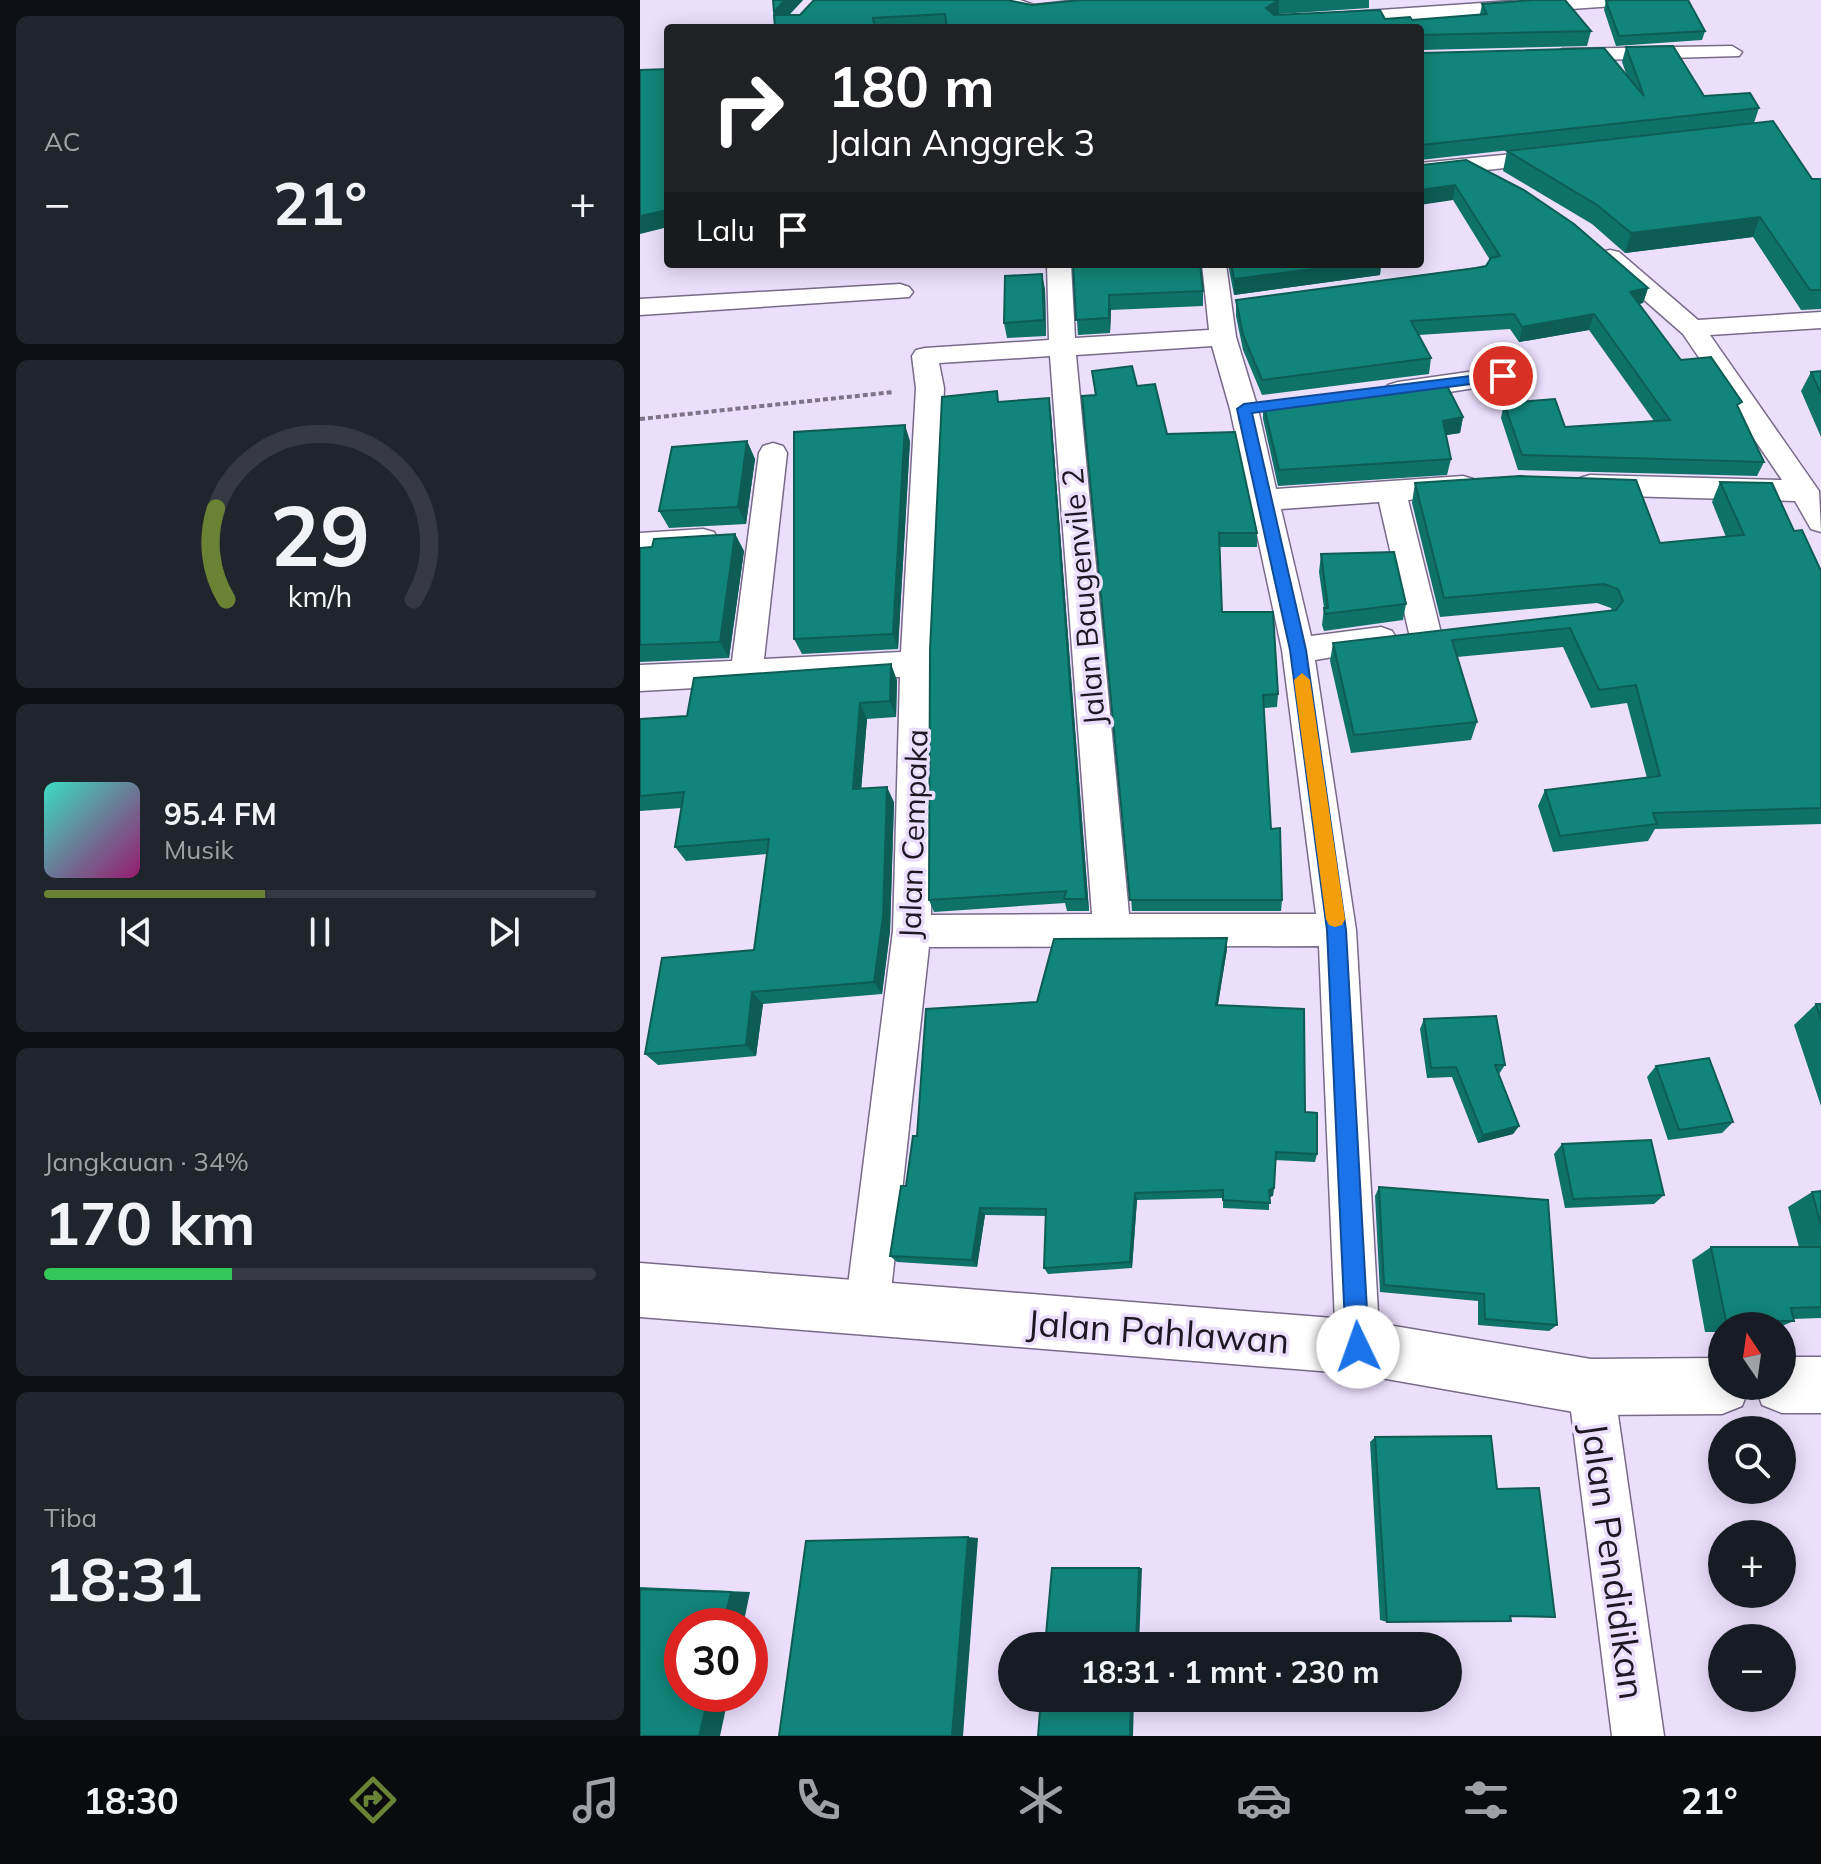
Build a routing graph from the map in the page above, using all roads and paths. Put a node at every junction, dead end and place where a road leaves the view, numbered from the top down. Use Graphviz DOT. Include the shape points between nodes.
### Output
graph roads {
  1 [pos="1009,0"];
  2 [pos="1136,0"];
  3 [pos="1614,0"];
  4 [pos="1555,2"];
  5 [pos="1310,21"];
  6 [pos="1732,52"];
  7 [pos="1542,55"];
  8 [pos="1578,154"];
  9 [pos="1470,166"];
  10 [pos="1424,170"];
  11 [pos="1506,185"];
  12 [pos="1591,241"];
  13 [pos="900,268"];
  14 [pos="1059,268"];
  15 [pos="1215,268"];
  16 [pos="640,307"];
  17 [pos="1231,315"];
  18 [pos="1821,320"];
  19 [pos="1692,328"];
  20 [pos="1062,346"];
  21 [pos="927,372"];
  22 [pos="1503,376"];
  23 [pos="1366,395"];
  24 [pos="640,419"];
  25 [pos="773,453"];
  26 [pos="1491,484"];
  27 [pos="1561,485"];
  28 [pos="1804,491"];
  29 [pos="1391,492"];
  30 [pos="1265,500"];
  31 [pos="1821,522"];
  32 [pos="761,537"];
  33 [pos="640,544"];
  34 [pos="1456,631"];
  35 [pos="1425,633"];
  36 [pos="1298,650"];
  37 [pos="916,664"];
  38 [pos="747,671"];
  39 [pos="640,678"];
  40 [pos="1112,930"];
  41 [pos="1337,930"];
  42 [pos="912,931"];
  43 [pos="642,1300"];
  44 [pos="867,1309"];
  45 [pos="1358,1347"];
  46 [pos="1796,1385"];
  47 [pos="1821,1385"];
  48 [pos="1708,1386"];
  49 [pos="1591,1387"];
  50 [pos="1638,1736"];
  1 -- 2 [label="street" via="1018,9 1034,11"];
  3 -- 4 [label="street"];
  4 -- 5 [label="street"];
  6 -- 7 [label="street"];
  8 -- 9 [label="street"];
  9 -- 10 [label="street"];
  9 -- 11 [label="street"];
  12 -- 19 [label="street"];
  13 -- 16 [label="street" via="897,304"];
  14 -- 20 [label="street, Jalan Baugenvile 2"];
  15 -- 17 [label="street"];
  17 -- 20 [label="street"];
  17 -- 30 [label="street" via="1259,407"];
  18 -- 19 [label="street"];
  19 -- 28 [label="street"];
  20 -- 21 [label="street"];
  20 -- 40 [label="street, Jalan Baugenvile 2"];
  21 -- 24 [label="path"];
  21 -- 37 [label="street, Jalan Cempaka"];
  22 -- 23 [label="street"];
  25 -- 32 [label="street"];
  26 -- 29 [label="street"];
  27 -- 28 [label="street"];
  28 -- 31 [label="street"];
  29 -- 30 [label="street"];
  29 -- 35 [label="street"];
  30 -- 36 [label="street"];
  32 -- 33 [label="street"];
  32 -- 38 [label="street"];
  34 -- 35 [label="street"];
  35 -- 36 [label="street"];
  36 -- 41 [label="street"];
  37 -- 38 [label="street"];
  37 -- 42 [label="street, Jalan Cempaka"];
  38 -- 39 [label="street"];
  40 -- 41 [label="street"];
  40 -- 42 [label="street"];
  41 -- 45 [label="street"];
  42 -- 44 [label="street, Jalan Cempaka"];
  43 -- 44 [label="street, Jalan Pahlawan"];
  44 -- 45 [label="street, Jalan Pahlawan"];
  45 -- 49 [label="street, Jalan Pahlawan"];
  46 -- 47 [label="street"];
  48 -- 49 [label="street, Jalan Pahlawan"];
  49 -- 50 [label="street, Jalan Pendidikan"];
}
